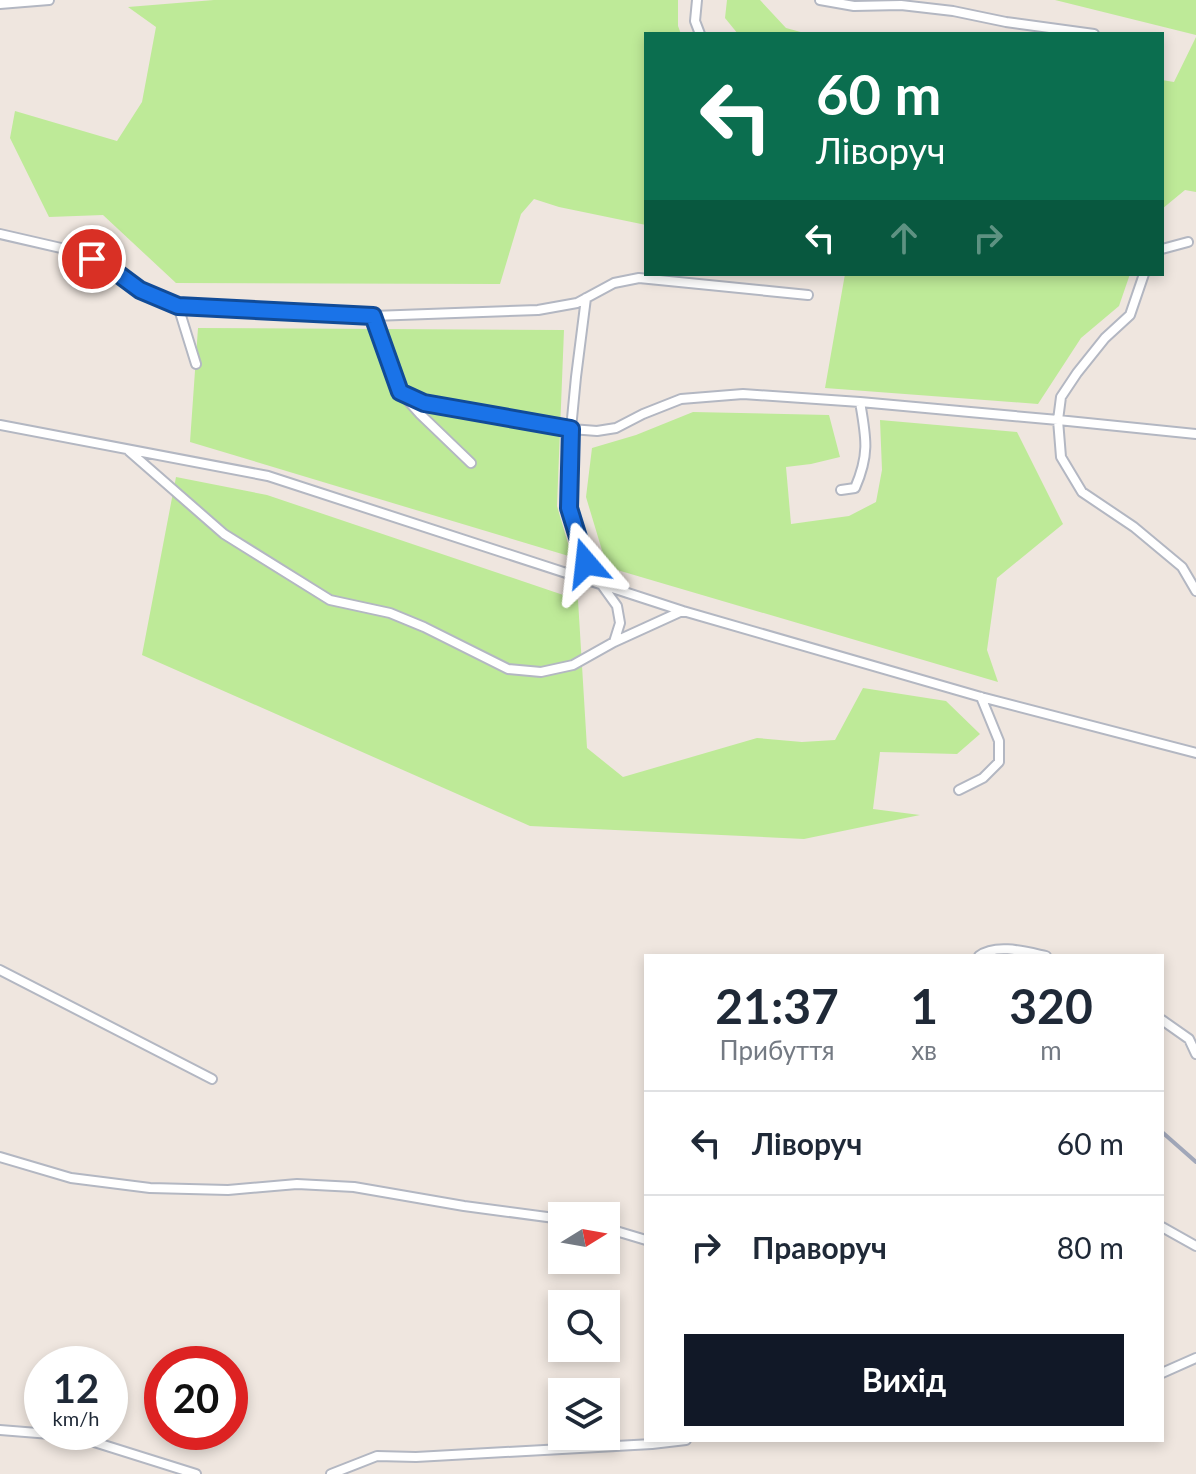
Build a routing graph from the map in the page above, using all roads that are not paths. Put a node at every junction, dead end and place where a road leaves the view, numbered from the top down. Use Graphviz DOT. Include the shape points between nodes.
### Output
graph roads {
  1 [pos="49,0"];
  2 [pos="697,0"];
  3 [pos="820,0"];
  4 [pos="0,4"];
  5 [pos="699,32"];
  6 [pos="1079,32"];
  7 [pos="0,234"];
  8 [pos="1188,242"];
  9 [pos="1164,248"];
  10 [pos="1143,276"];
  11 [pos="808,295"];
  12 [pos="586,298"];
  13 [pos="178,306"];
  14 [pos="373,316"];
  15 [pos="196,364"];
  16 [pos="400,392"];
  17 [pos="860,402"];
  18 [pos="1058,420"];
  19 [pos="0,425"];
  20 [pos="571,429"];
  21 [pos="1196,434"];
  22 [pos="126,449"];
  23 [pos="471,463"];
  24 [pos="841,490"];
  25 [pos="601,585"];
  26 [pos="1196,591"];
  27 [pos="683,611"];
  28 [pos="614,642"];
  29 [pos="981,697"];
  30 [pos="1196,753"];
  31 [pos="959,790"];
  32 [pos="981,954"];
  33 [pos="1037,954"];
  34 [pos="0,970"];
  35 [pos="1164,1021"];
  36 [pos="1196,1054"];
  37 [pos="212,1079"];
  38 [pos="0,1157"];
  39 [pos="548,1217"];
  40 [pos="1164,1228"];
  41 [pos="620,1232"];
  42 [pos="644,1239"];
  43 [pos="1196,1246"];
  44 [pos="1196,1358"];
  45 [pos="1164,1372"];
  46 [pos="0,1430"];
  47 [pos="666,1442"];
  48 [pos="196,1474"];
  49 [pos="331,1474"];
  1 -- 4 [label="lane"];
  2 -- 5 [label="lane"];
  3 -- 6 [label="lane" via="953,11"];
  7 -- 13 [label="lane" via="74,251"];
  8 -- 9 [label="lane"];
  10 -- 18 [label="lane" via="1130,315 1105,338 1061,397"];
  11 -- 12 [label="lane" via="639,278 614,283"];
  12 -- 14 [label="lane" via="538,310"];
  12 -- 20 [label="lane"];
  13 -- 14 [label="lane"];
  13 -- 15 [label="lane"];
  14 -- 16 [label="lane"];
  16 -- 20 [label="lane" via="424,403"];
  16 -- 23 [label="lane"];
  17 -- 18 [label="lane"];
  17 -- 20 [label="lane" via="712,396 681,399 616,428"];
  17 -- 24 [label="lane" via="864,466 855,488"];
  18 -- 21 [label="lane"];
  18 -- 26 [label="lane" via="1061,457 1082,492 1182,567"];
  19 -- 22 [label="lane"];
  20 -- 25 [label="lane" via="569,508 586,563"];
  22 -- 25 [label="lane" via="268,476"];
  22 -- 28 [label="lane" via="224,534 330,600 390,613 508,669 541,672 573,665"];
  25 -- 27 [label="lane"];
  25 -- 28 [label="lane" via="617,606 620,623"];
  27 -- 28 [label="lane"];
  27 -- 29 [label="lane"];
  29 -- 30 [label="lane"];
  29 -- 31 [label="lane" via="999,741 999,762"];
  32 -- 33 [label="lane" via="1016,949"];
  34 -- 37 [label="lane"];
  35 -- 36 [label="lane" via="1189,1039"];
  38 -- 39 [label="lane" via="71,1178 150,1188 354,1187"];
  40 -- 43 [label="lane"];
  41 -- 42 [label="lane"];
  44 -- 45 [label="lane"];
  46 -- 48 [label="lane" via="75,1436"];
  47 -- 49 [label="lane" via="377,1456"];
}
